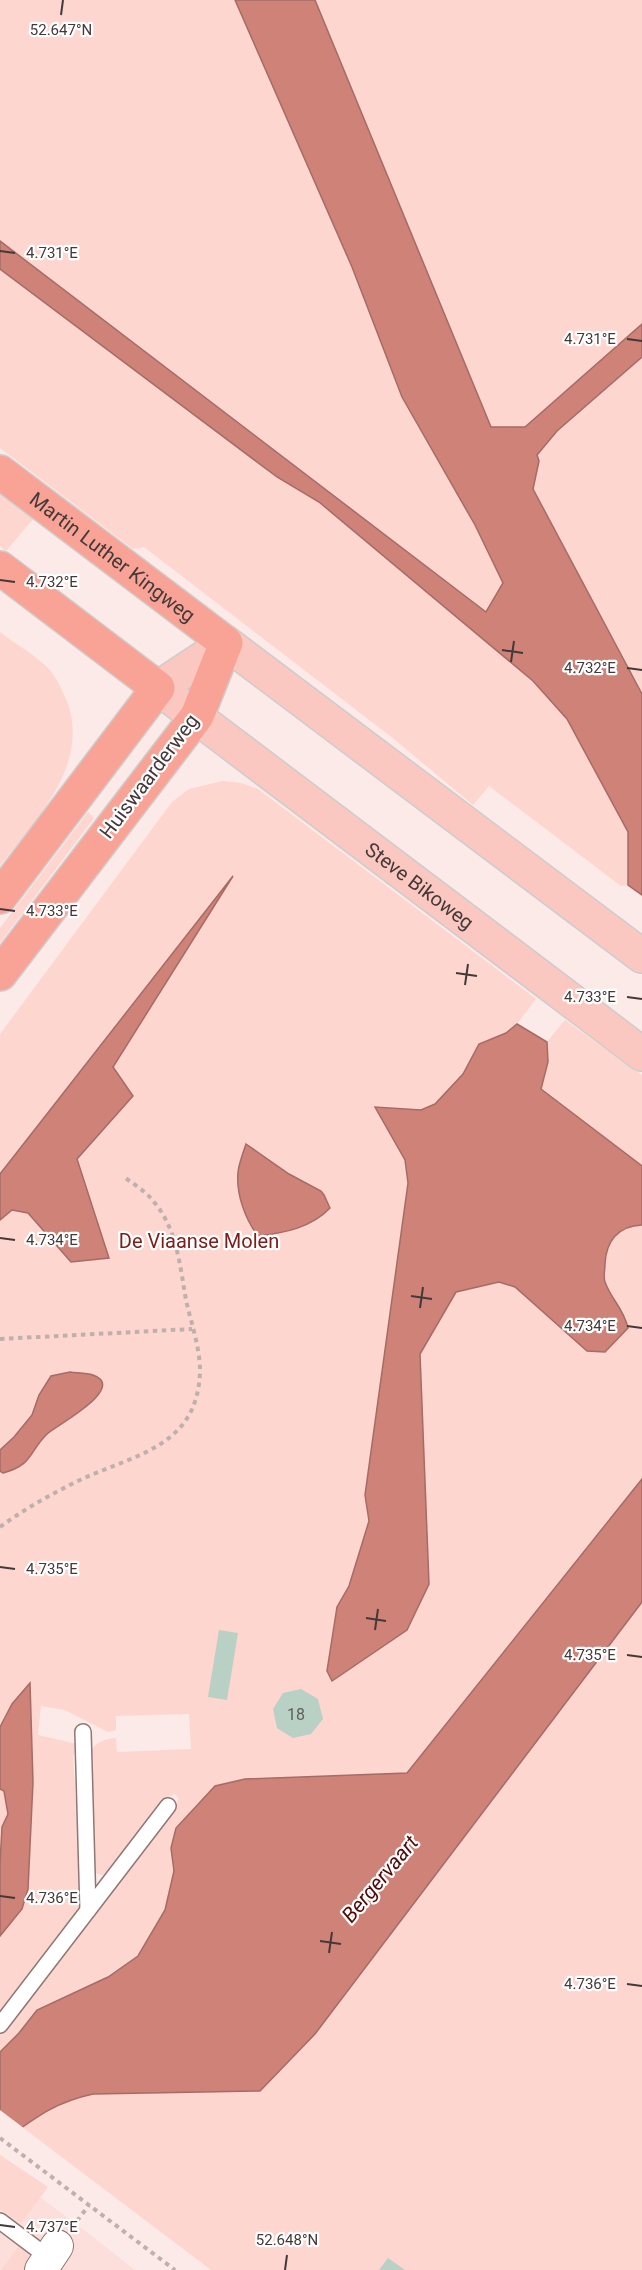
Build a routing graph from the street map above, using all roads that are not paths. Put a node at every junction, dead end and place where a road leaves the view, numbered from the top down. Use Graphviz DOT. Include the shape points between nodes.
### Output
graph roads {
  1 [pos="0,472"];
  2 [pos="0,568"];
  3 [pos="226,642"];
  4 [pos="158,688"];
  5 [pos="197,716"];
  6 [pos="0,897"];
  7 [pos="642,956"];
  8 [pos="0,974"];
  9 [pos="642,1054"];
  10 [pos="83,1732"];
  11 [pos="168,1806"];
  12 [pos="88,1910"];
  13 [pos="0,2025"];
  14 [pos="0,2221"];
  15 [pos="49,2258"];
  1 -- 3 [label="highway, Martin Luther Kingweg"];
  2 -- 4 [label="highway"];
  3 -- 4 [label="main road"];
  3 -- 5 [label="highway, Huiswaarderweg"];
  3 -- 7 [label="main road"];
  4 -- 5 [label="main road"];
  4 -- 6 [label="highway"];
  5 -- 8 [label="highway, Huiswaarderweg"];
  5 -- 9 [label="main road, Steve Bikoweg"];
  10 -- 12 [label="lane"];
  11 -- 12 [label="lane"];
  12 -- 13 [label="lane"];
  14 -- 15 [label="lane"];
}
